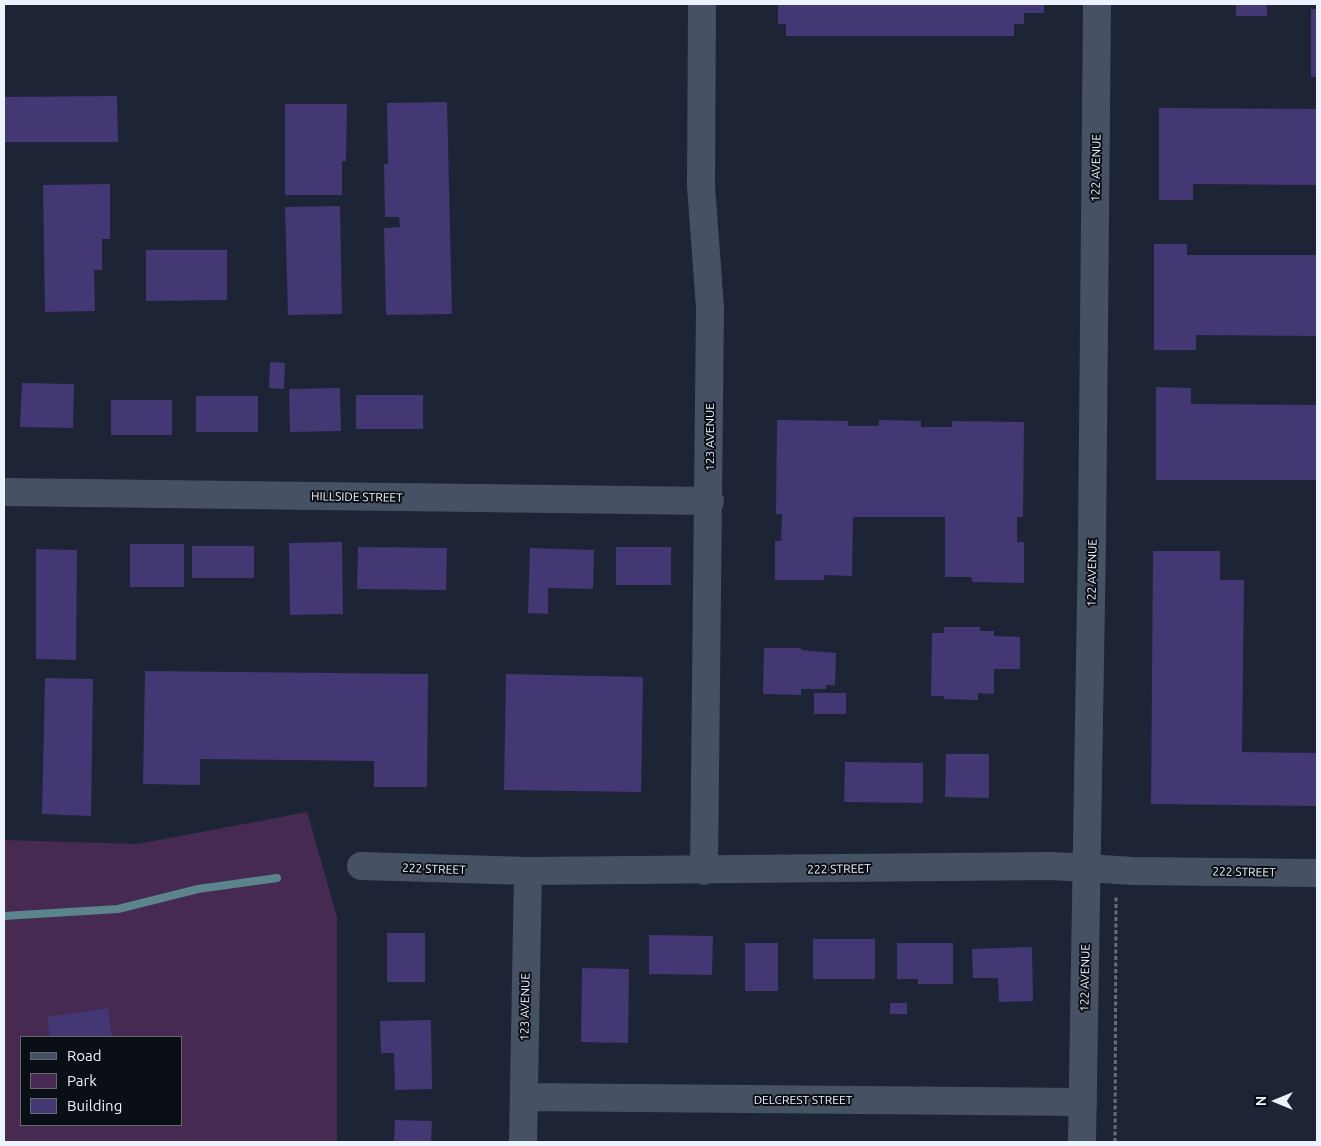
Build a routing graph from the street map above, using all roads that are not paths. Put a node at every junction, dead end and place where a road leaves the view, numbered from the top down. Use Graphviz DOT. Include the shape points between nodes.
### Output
graph roads {
  1 [pos="702,4"];
  2 [pos="1098,4"];
  3 [pos="4,492"];
  4 [pos="710,501"];
  5 [pos="361,866"];
  6 [pos="1086,868"];
  7 [pos="704,871"];
  8 [pos="528,872"];
  9 [pos="1317,873"];
  10 [pos="524,1097"];
  11 [pos="1082,1102"];
  12 [pos="523,1142"];
  13 [pos="1082,1142"];
  1 -- 4 [label="street, 123 AVENUE" via="701,186 710,308"];
  2 -- 6 [label="street, 122 AVENUE"];
  3 -- 4 [label="street, HILLSIDE STREET"];
  4 -- 7 [label="street, 123 AVENUE"];
  5 -- 8 [label="street, 222 STREET"];
  6 -- 7 [label="street, 222 STREET"];
  6 -- 9 [label="street, 222 STREET"];
  6 -- 11 [label="street, 122 AVENUE"];
  7 -- 8 [label="street, 222 STREET"];
  8 -- 10 [label="street, 123 AVENUE"];
  10 -- 11 [label="street, DELCREST STREET"];
  10 -- 12 [label="street, 123 AVENUE"];
  11 -- 13 [label="street, 122 AVENUE"];
}
